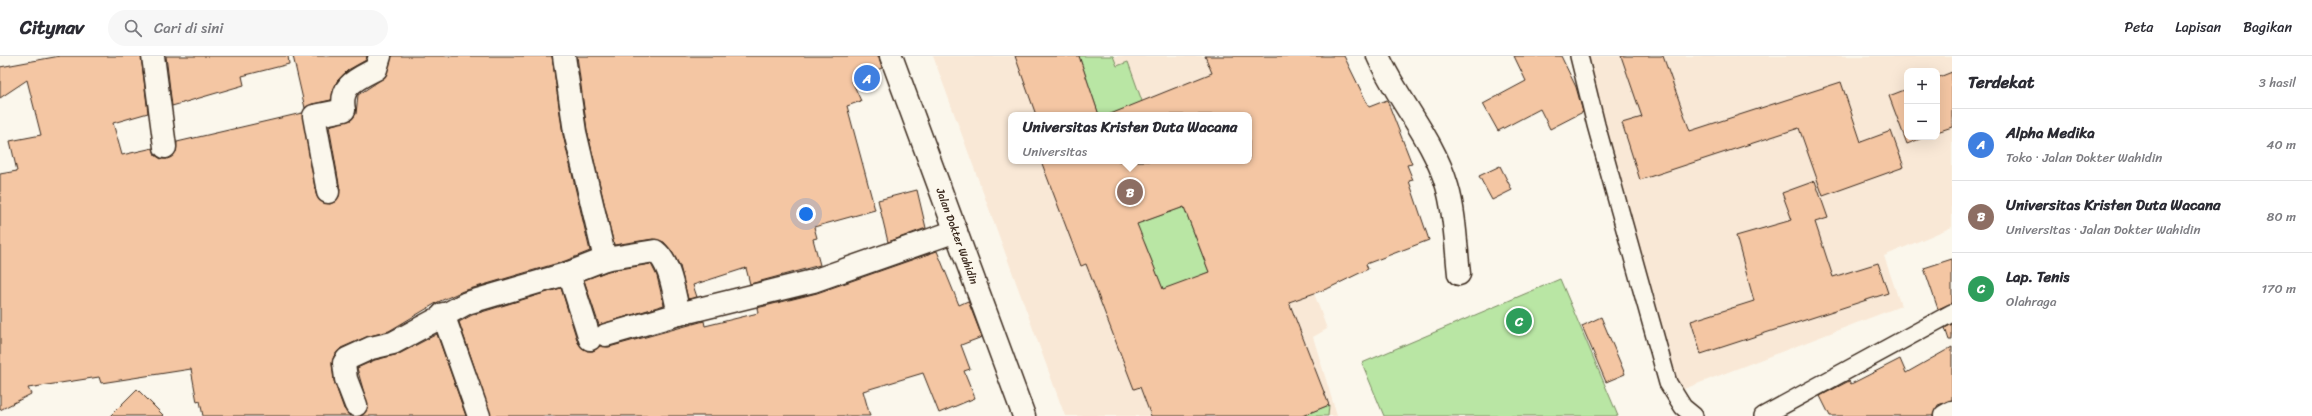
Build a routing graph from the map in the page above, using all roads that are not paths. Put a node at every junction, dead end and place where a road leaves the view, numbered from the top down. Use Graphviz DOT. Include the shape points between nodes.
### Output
graph roads {
  1 [pos="153,56"];
  2 [pos="380,56"];
  3 [pos="564,56"];
  4 [pos="891,56"];
  5 [pos="1378,56"];
  6 [pos="1579,56"];
  7 [pos="165,147"];
  8 [pos="328,192"];
  9 [pos="956,231"];
  10 [pos="605,259"];
  11 [pos="569,273"];
  12 [pos="1459,274"];
  13 [pos="1952,313"];
  14 [pos="443,314"];
  15 [pos="679,314"];
  16 [pos="356,405"];
  17 [pos="1952,412"];
  18 [pos="479,416"];
  19 [pos="1024,416"];
  20 [pos="1694,416"];
  21 [pos="1763,416"];
  22 [pos="1945,416"];
  1 -- 7 [label="street"];
  2 -- 8 [label="street" via="376,69 355,80 344,92 344,110 314,116"];
  3 -- 10 [label="street" via="575,132"];
  4 -- 9 [label="street, Jalan Dokter Wahidin"];
  5 -- 12 [label="street" via="1389,81 1411,113 1436,158 1448,187"];
  6 -- 20 [label="lane" via="1668,383 1683,407"];
  9 -- 15 [label="street" via="812,281"];
  9 -- 19 [label="street, Jalan Dokter Wahidin"];
  10 -- 11 [label="street"];
  10 -- 15 [label="street" via="655,251 660,255 668,274"];
  11 -- 14 [label="street" via="467,303"];
  11 -- 15 [label="street" via="598,337"];
  13 -- 21 [label="lane"];
  14 -- 16 [label="street" via="427,326 393,343 371,348 347,359 344,363 346,379"];
  14 -- 18 [label="street"];
  17 -- 22 [label="street"];
}
